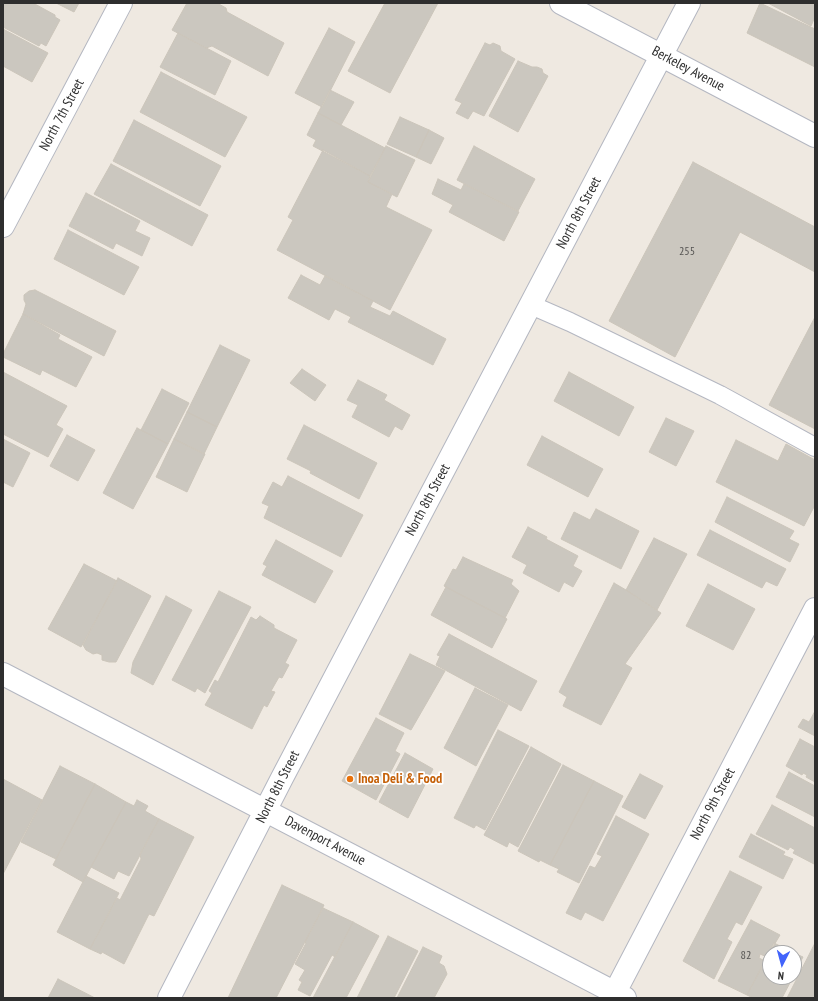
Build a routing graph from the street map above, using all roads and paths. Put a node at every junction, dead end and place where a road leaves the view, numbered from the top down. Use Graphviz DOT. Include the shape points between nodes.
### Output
graph roads {
  1 [pos="121,3"];
  2 [pos="561,3"];
  3 [pos="689,3"];
  4 [pos="662,56"];
  5 [pos="815,136"];
  6 [pos="3,226"];
  7 [pos="531,305"];
  8 [pos="815,447"];
  9 [pos="815,609"];
  10 [pos="3,674"];
  11 [pos="266,810"];
  12 [pos="617,996"];
  13 [pos="169,998"];
  1 -- 6 [label="street, North 7th Street"];
  2 -- 4 [label="street, Berkeley Avenue"];
  3 -- 4 [label="street, North 8th Street"];
  4 -- 5 [label="street, Berkeley Avenue"];
  4 -- 7 [label="street, North 8th Street"];
  7 -- 8 [label="lane" via="720,395"];
  7 -- 11 [label="street, North 8th Street"];
  9 -- 12 [label="street, North 9th Street"];
  10 -- 11 [label="street, Davenport Avenue"];
  11 -- 12 [label="street, Davenport Avenue"];
  11 -- 13 [label="street, North 8th Street"];
}
